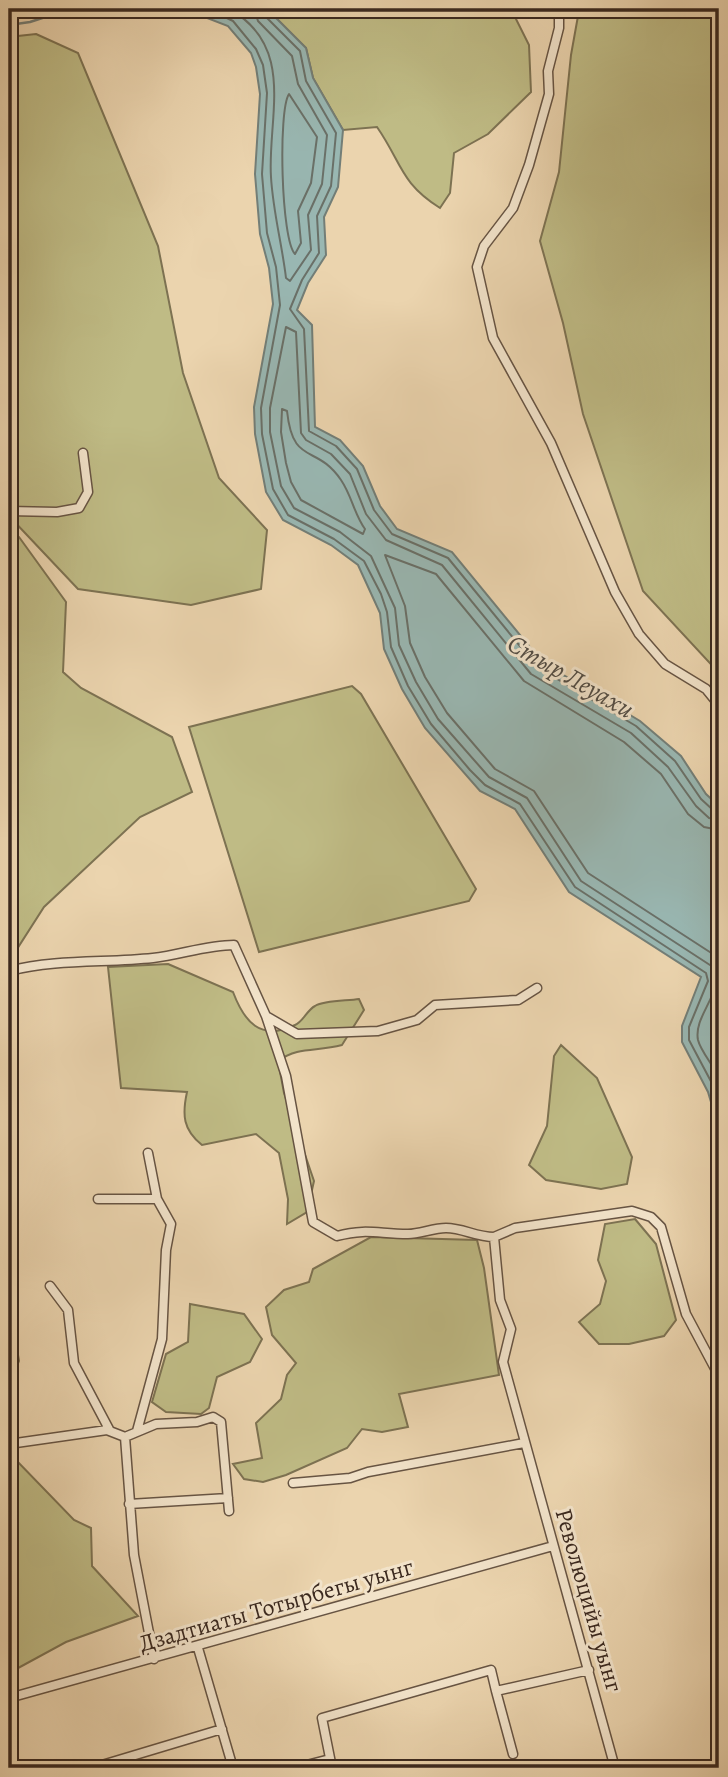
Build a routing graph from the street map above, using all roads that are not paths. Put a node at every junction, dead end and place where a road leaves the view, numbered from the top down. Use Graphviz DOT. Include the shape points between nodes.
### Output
graph roads {
  1 [pos="559,9"];
  2 [pos="83,453"];
  3 [pos="9,511"];
  4 [pos="719,705"];
  5 [pos="9,971"];
  6 [pos="537,988"];
  7 [pos="266,1016"];
  8 [pos="148,1153"];
  9 [pos="98,1199"];
  10 [pos="158,1199"];
  11 [pos="494,1237"];
  12 [pos="50,1286"];
  13 [pos="719,1376"];
  14 [pos="110,1431"];
  15 [pos="137,1431"];
  16 [pos="125,1437"];
  17 [pos="524,1443"];
  18 [pos="9,1444"];
  19 [pos="293,1483"];
  20 [pos="228,1498"];
  21 [pos="129,1504"];
  22 [pos="229,1511"];
  23 [pos="553,1546"];
  24 [pos="198,1648"];
  25 [pos="155,1659"];
  26 [pos="589,1671"];
  27 [pos="496,1692"];
  28 [pos="9,1698"];
  29 [pos="222,1729"];
  30 [pos="513,1754"];
  31 [pos="330,1759"];
  32 [pos="92,1768"];
  33 [pos="233,1768"];
  34 [pos="295,1768"];
  35 [pos="332,1768"];
  36 [pos="615,1768"];
  1 -- 4 [label="street" via="548,71 549,94 529,165 513,208 484,246 477,267 494,338 573,489 615,592 639,634 665,664 706,689"];
  2 -- 3 [label="street" via="88,492 79,508"];
  5 -- 7 [label="street" via="54,961 156,957 234,945"];
  6 -- 7 [label="street" via="518,1000 435,1005 417,1020 378,1031 297,1034"];
  7 -- 11 [label="street" via="286,1076 313,1222 337,1236 361,1229 410,1234 443,1228"];
  8 -- 10 [label="street"];
  9 -- 10 [label="street"];
  10 -- 15 [label="street" via="171,1224 162,1339"];
  11 -- 13 [label="street" via="515,1228 632,1211 651,1217 660,1227 686,1314"];
  11 -- 17 [label="street, Революцийы уынг" via="500,1300 511,1329 503,1362"];
  12 -- 14 [label="street" via="68,1310 74,1363"];
  14 -- 16 [label="street"];
  14 -- 18 [label="street"];
  15 -- 16 [label="street"];
  15 -- 20 [label="street" via="213,1417 221,1422"];
  16 -- 21 [label="street"];
  17 -- 19 [label="street" via="350,1478"];
  17 -- 23 [label="street, Революцийы уынг"];
  20 -- 21 [label="street"];
  20 -- 22 [label="street"];
  21 -- 25 [label="street" via="134,1555"];
  23 -- 24 [label="street, Дзадтиаты Тотырбегы уынг"];
  23 -- 26 [label="street, Революцийы уынг"];
  24 -- 25 [label="street, Дзадтиаты Тотырбегы уынг"];
  24 -- 29 [label="street"];
  25 -- 28 [label="street, Дзадтиаты Тотырбегы уынг"];
  26 -- 27 [label="street"];
  26 -- 36 [label="street, Революцийы уынг"];
  27 -- 30 [label="street"];
  27 -- 31 [label="street" via="491,1671 322,1718"];
  29 -- 32 [label="street"];
  29 -- 33 [label="street"];
  31 -- 34 [label="street"];
  31 -- 35 [label="street"];
}
